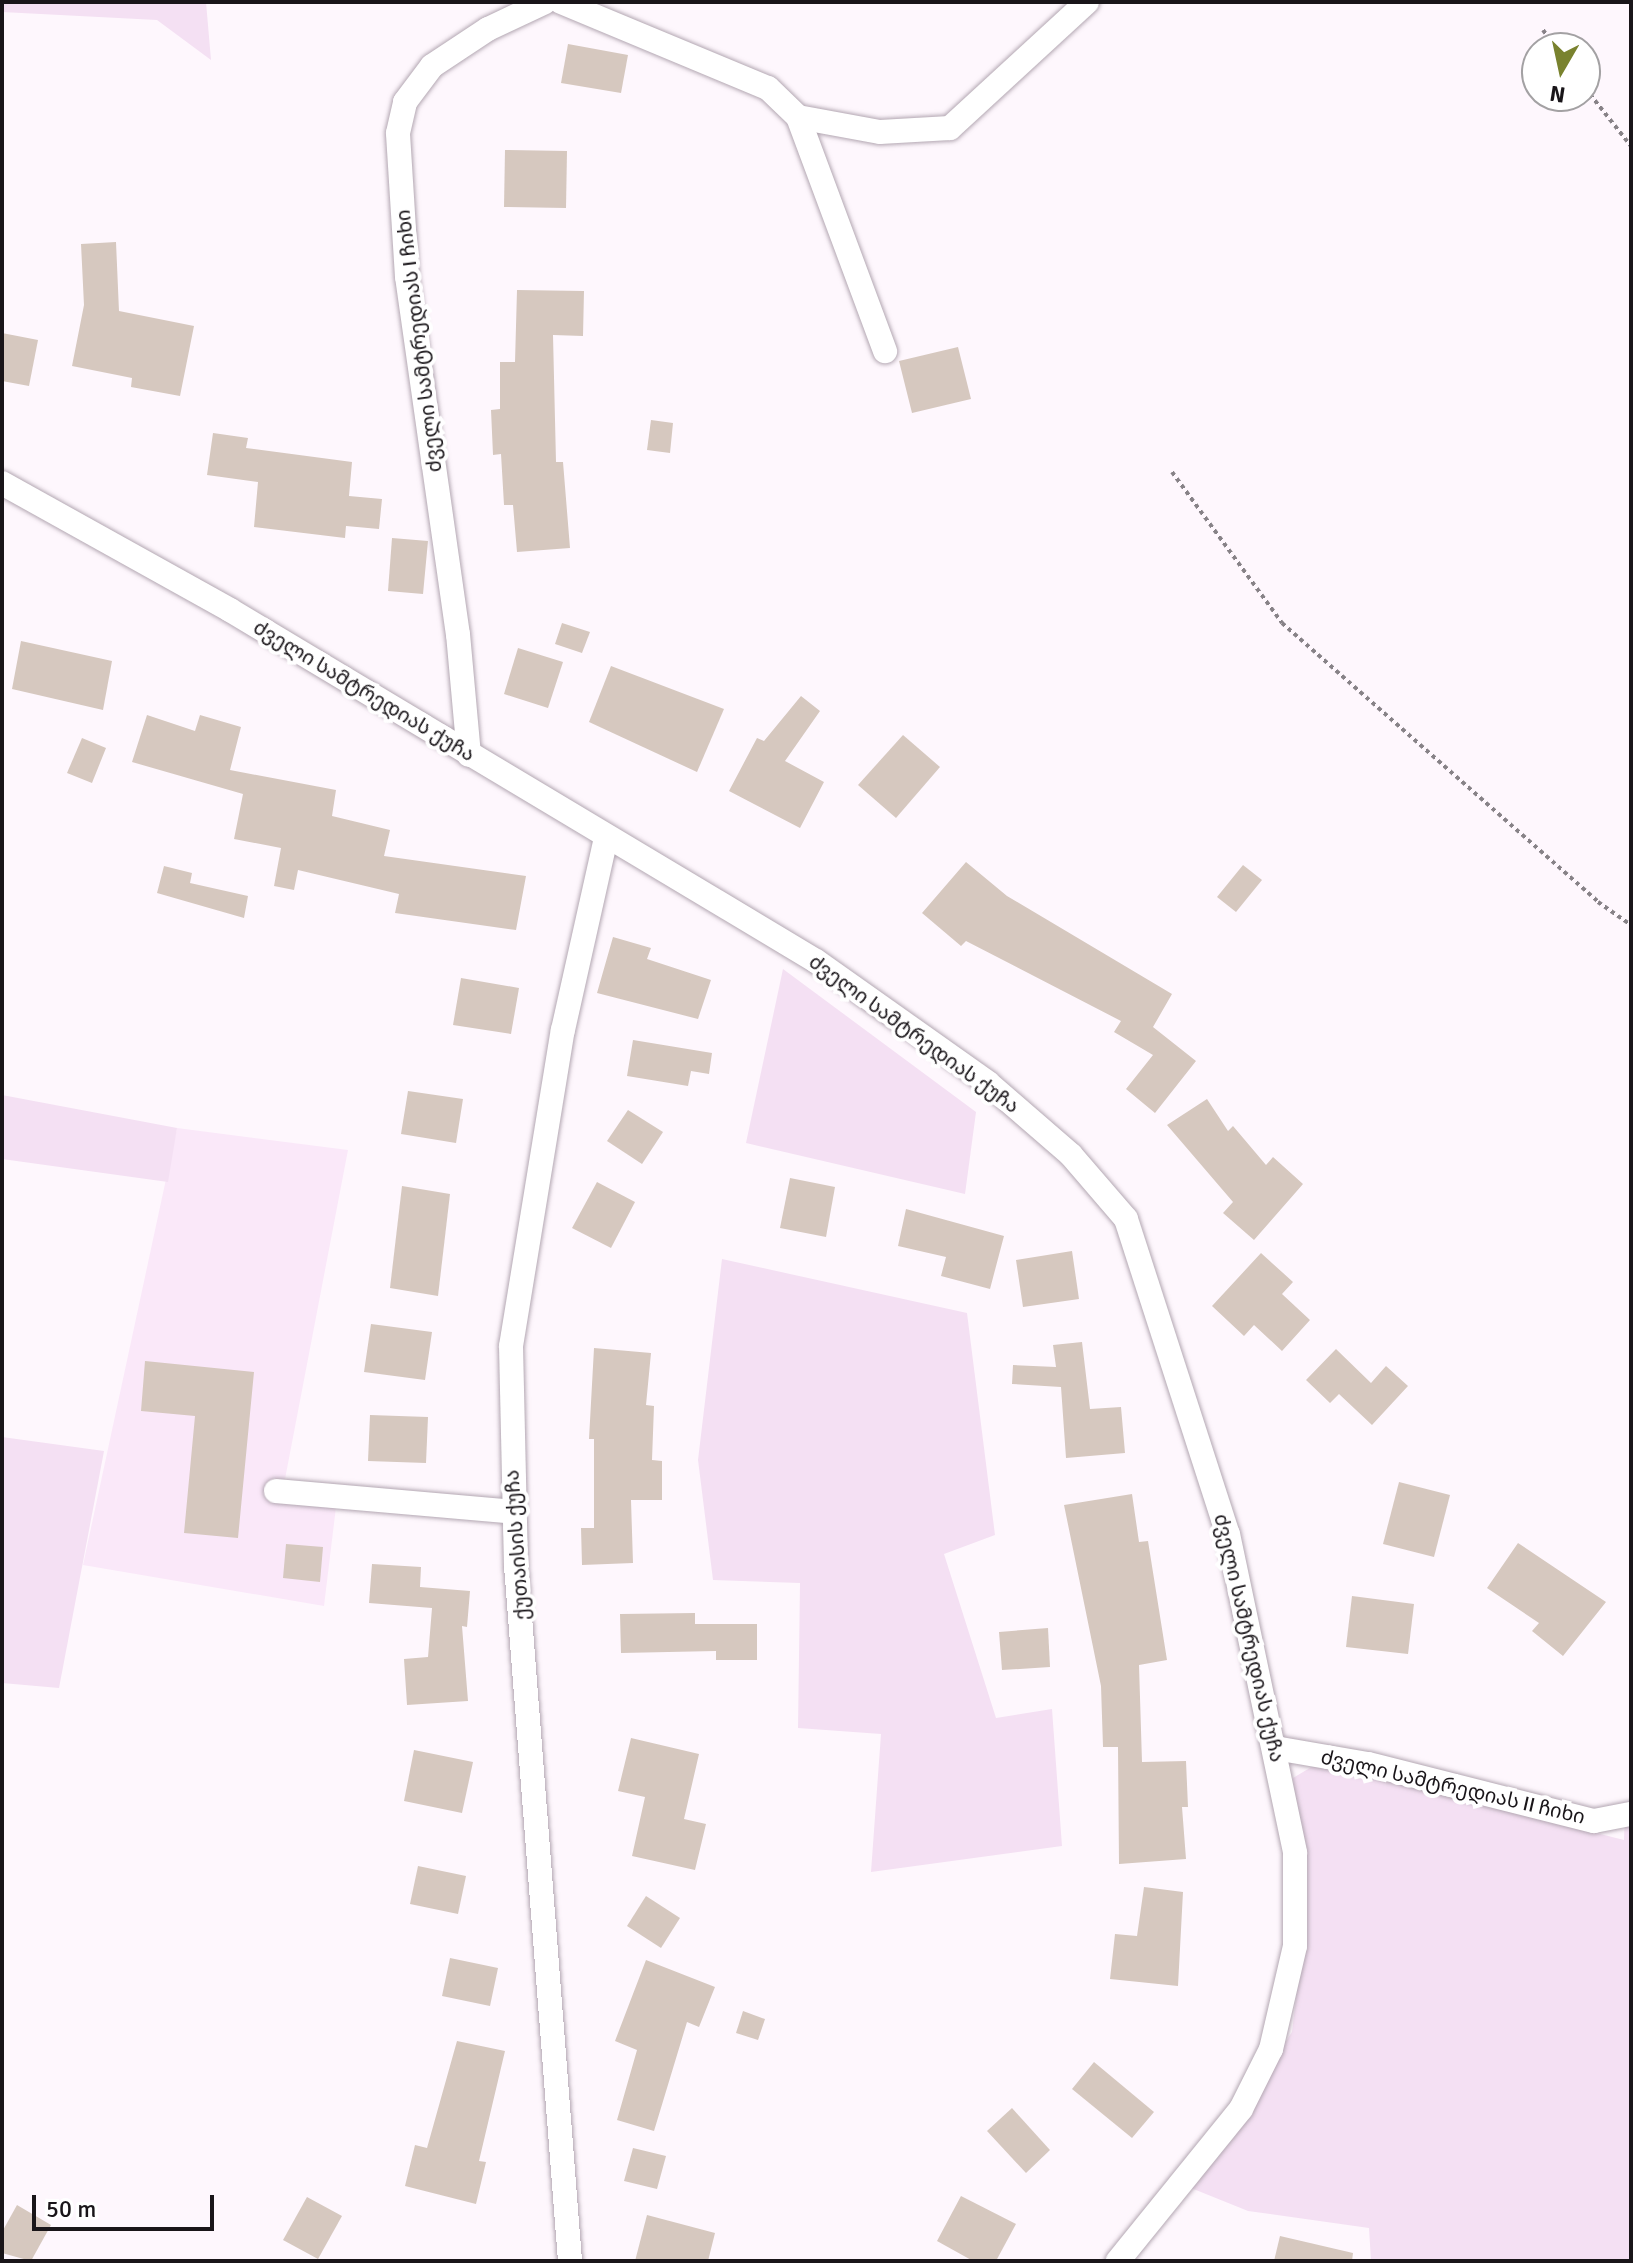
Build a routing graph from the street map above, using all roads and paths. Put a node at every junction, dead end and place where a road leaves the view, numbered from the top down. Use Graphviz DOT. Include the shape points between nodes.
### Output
graph roads {
  1 [pos="545,2"];
  2 [pos="561,2"];
  3 [pos="1087,2"];
  4 [pos="1601,108"];
  5 [pos="798,117"];
  6 [pos="1631,146"];
  7 [pos="885,351"];
  8 [pos="1172,472"];
  9 [pos="2,483"];
  10 [pos="469,755"];
  11 [pos="606,837"];
  12 [pos="1631,925"];
  13 [pos="276,1491"];
  14 [pos="514,1512"];
  15 [pos="1275,1748"];
  16 [pos="1631,1814"];
  17 [pos="570,2261"];
  18 [pos="1118,2261"];
  1 -- 10 [label="street, ძველი სამტრედიას I ჩიხი" via="488,29 432,66 405,102 398,133 407,277 458,635"];
  2 -- 5 [label="street" via="768,88"];
  3 -- 5 [label="street" via="950,128 880,132"];
  4 -- 6 [label="path"];
  5 -- 7 [label="street"];
  8 -- 12 [label="path" via="1282,623 1598,902"];
  9 -- 10 [label="street, ძველი სამტრედიას ქუჩა" via="230,610"];
  10 -- 11 [label="street, ძველი სამტრედიას ქუჩა"];
  11 -- 14 [label="street, ქუთაისის ქუჩა" via="563,1030 511,1346"];
  11 -- 15 [label="street, ძველი სამტრედიას ქუჩა" via="816,961 988,1083 1071,1155 1126,1219 1228,1534"];
  13 -- 14 [label="street"];
  14 -- 17 [label="street, ქუთაისის ქუჩა"];
  15 -- 16 [label="street, ძველი სამტრედიას II ჩიხი" via="1368,1764 1594,1821"];
  15 -- 18 [label="street, ძველი სამტრედიას ქუჩა" via="1295,1853 1295,1946 1271,2049 1241,2109"];
}
